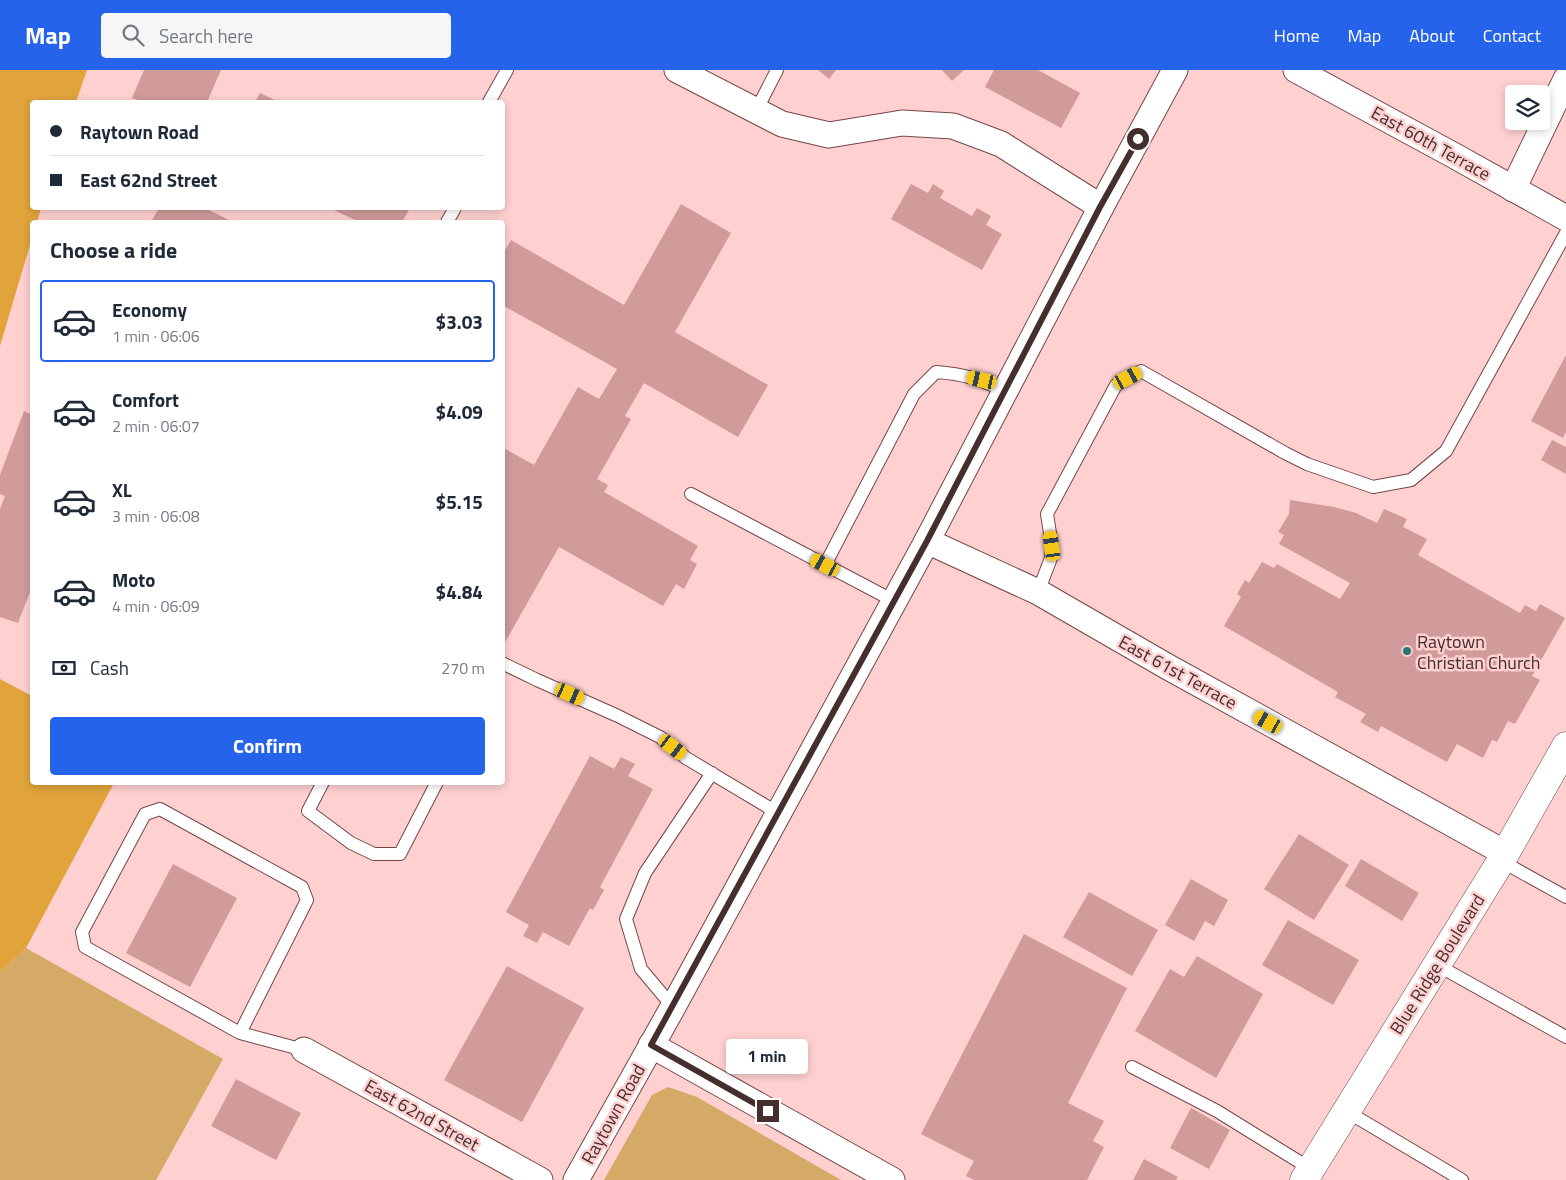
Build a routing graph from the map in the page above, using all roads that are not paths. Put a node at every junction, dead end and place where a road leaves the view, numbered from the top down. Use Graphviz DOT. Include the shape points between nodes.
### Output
graph roads {
  1 [pos="507,70"];
  2 [pos="677,70"];
  3 [pos="777,70"];
  4 [pos="1175,70"];
  5 [pos="1296,70"];
  6 [pos="1566,79"];
  7 [pos="490,100"];
  8 [pos="756,111"];
  9 [pos="1514,189"];
  10 [pos="1100,207"];
  11 [pos="1566,218"];
  12 [pos="1566,233"];
  13 [pos="1005,391"];
  14 [pos="691,494"];
  15 [pos="927,541"];
  16 [pos="825,565"];
  17 [pos="1038,592"];
  18 [pos="894,601"];
  19 [pos="505,664"];
  20 [pos="1563,759"];
  21 [pos="712,773"];
  22 [pos="321,785"];
  23 [pos="435,785"];
  24 [pos="778,813"];
  25 [pos="1503,857"];
  26 [pos="1566,897"];
  27 [pos="1436,965"];
  28 [pos="672,1007"];
  29 [pos="240,1033"];
  30 [pos="1566,1037"];
  31 [pos="651,1045"];
  32 [pos="304,1050"];
  33 [pos="1132,1067"];
  34 [pos="1346,1111"];
  35 [pos="1307,1174"];
  36 [pos="540,1180"];
  37 [pos="576,1180"];
  38 [pos="892,1180"];
  39 [pos="1462,1180"];
  1 -- 7 [label="lane"];
  2 -- 8 [label="street"];
  3 -- 8 [label="lane"];
  4 -- 10 [label="street, Raytown Road"];
  5 -- 9 [label="street, East 60th Terrace"];
  6 -- 9 [label="street"];
  8 -- 10 [label="street" via="782,124 829,135 902,123 953,126 1001,144"];
  9 -- 11 [label="street, East 60th Terrace"];
  10 -- 13 [label="street, Raytown Road"];
  12 -- 17 [label="lane" via="1446,451 1411,480 1373,487 1307,464 1141,371 1116,385 1047,514 1052,558"];
  13 -- 15 [label="street, Raytown Road"];
  13 -- 16 [label="lane" via="982,380 936,372 914,394"];
  14 -- 16 [label="lane"];
  15 -- 17 [label="street, East 61st Terrace"];
  15 -- 18 [label="street, Raytown Road"];
  16 -- 18 [label="lane"];
  17 -- 25 [label="street, East 61st Terrace"];
  18 -- 24 [label="street, Raytown Road"];
  19 -- 21 [label="lane" via="660,737"];
  20 -- 25 [label="street, Blue Ridge Boulevard"];
  21 -- 24 [label="lane"];
  21 -- 28 [label="lane" via="645,873 626,919 641,968"];
  22 -- 23 [label="lane" via="308,811 351,843 374,854 400,854"];
  24 -- 28 [label="street, Raytown Road"];
  25 -- 26 [label="lane"];
  25 -- 27 [label="street, Blue Ridge Boulevard"];
  27 -- 30 [label="lane"];
  27 -- 34 [label="street, Blue Ridge Boulevard"];
  28 -- 31 [label="street, Raytown Road"];
  29 -- 29 [label="lane" via="85,947 82,932 145,814 160,809 302,887 307,900"];
  29 -- 32 [label="lane"];
  31 -- 37 [label="street, Raytown Road"];
  31 -- 38 [label="street"];
  32 -- 36 [label="street, East 62nd Street"];
  33 -- 35 [label="lane" via="1218,1112"];
  34 -- 35 [label="street, Blue Ridge Boulevard"];
  34 -- 39 [label="lane"];
}
